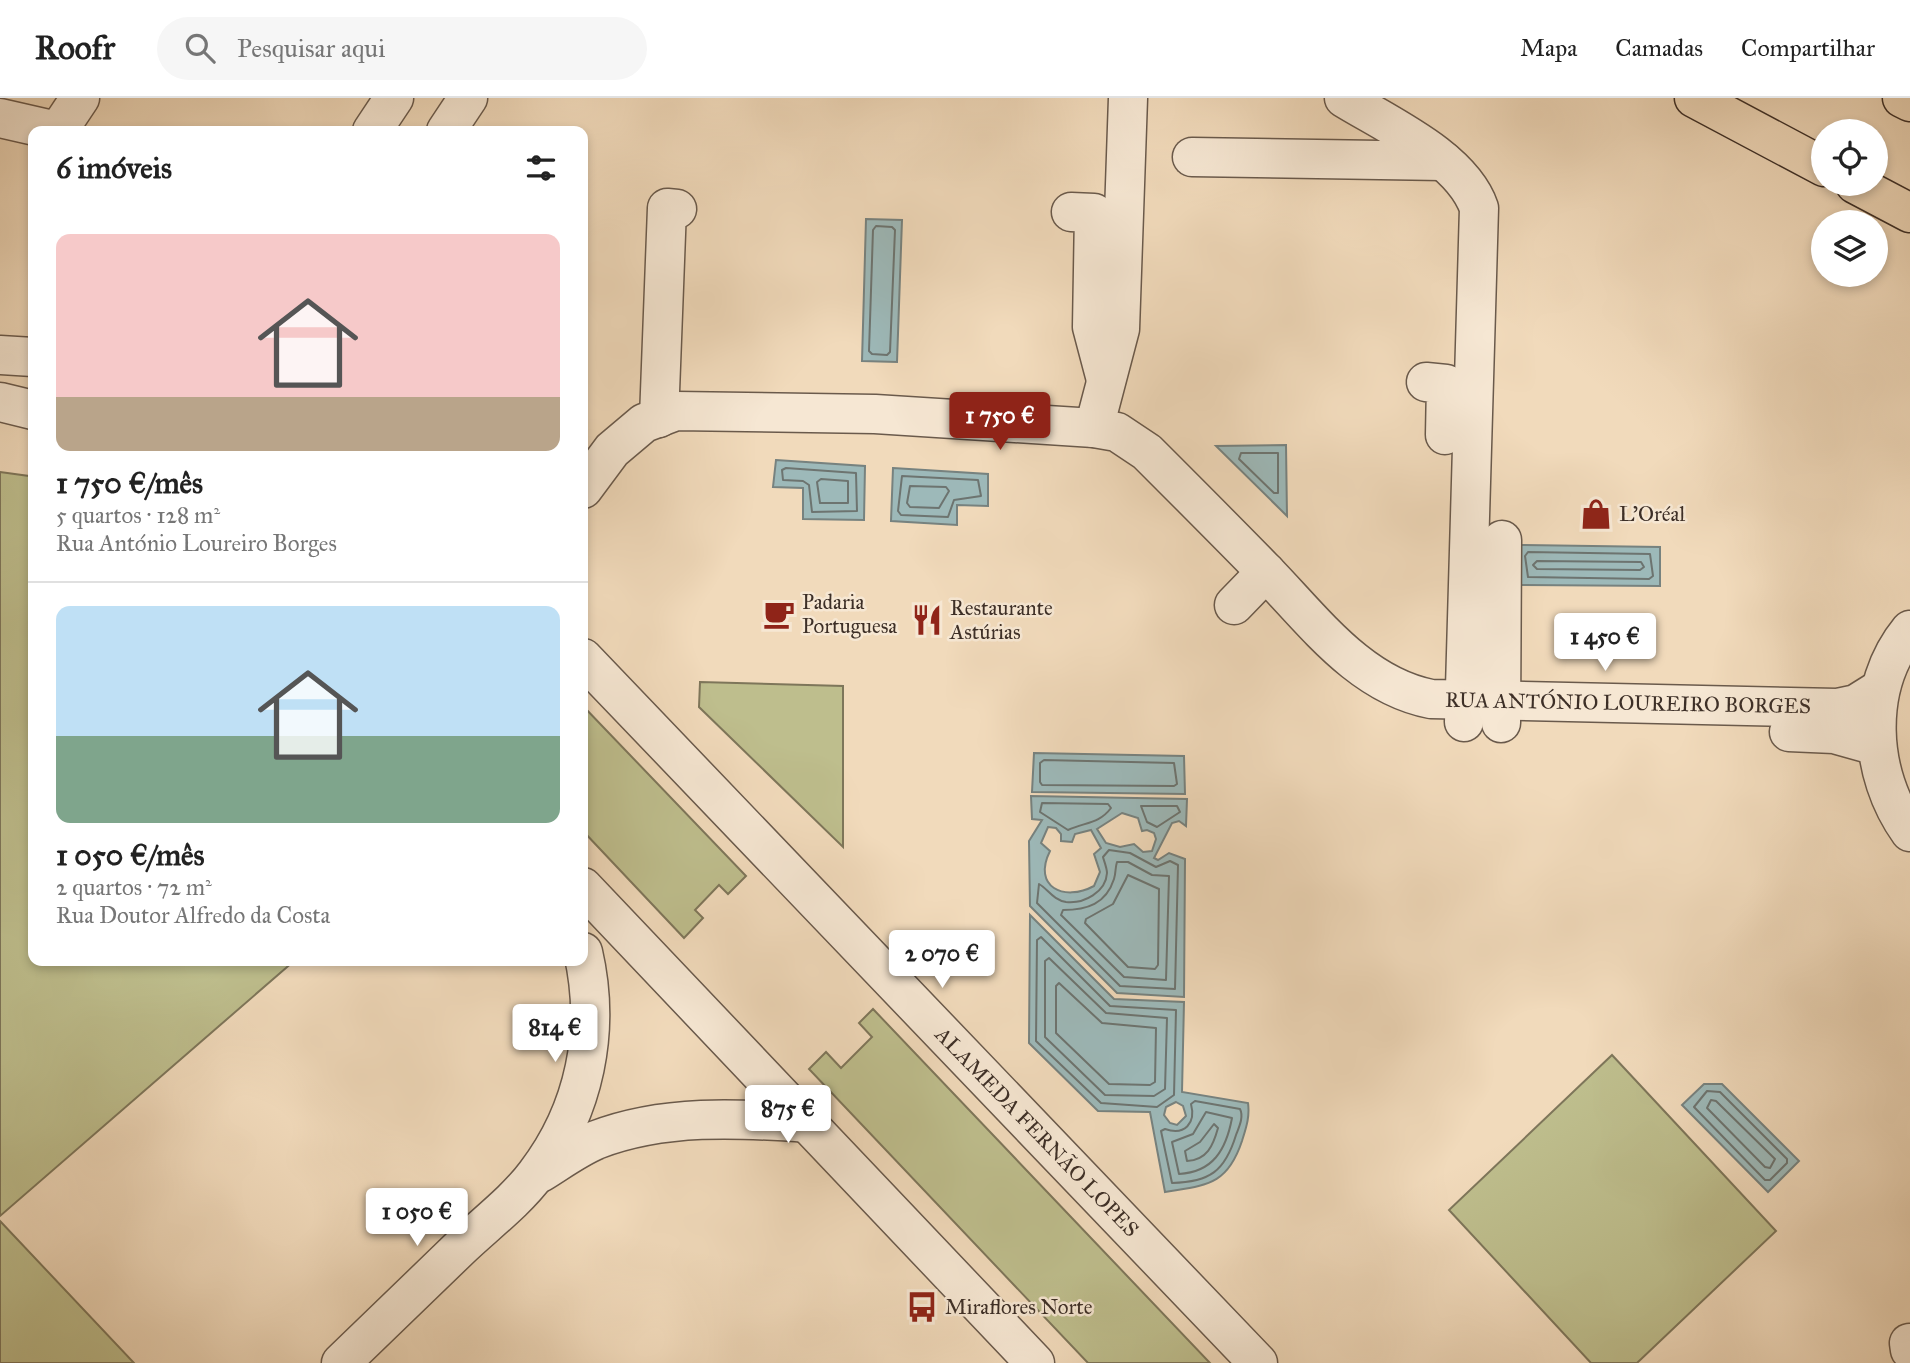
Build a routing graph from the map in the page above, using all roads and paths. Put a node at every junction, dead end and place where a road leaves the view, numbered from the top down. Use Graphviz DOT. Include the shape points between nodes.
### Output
graph roads {
  1 [pos="80,98"];
  2 [pos="394,98"];
  3 [pos="468,98"];
  4 [pos="1128,98"];
  5 [pos="1344,98"];
  6 [pos="1694,98"];
  7 [pos="1902,98"];
  8 [pos="1910,102"];
  9 [pos="0,118"];
  10 [pos="35,126"];
  11 [pos="60,126"];
  12 [pos="375,126"];
  13 [pos="449,126"];
  14 [pos="1192,157"];
  15 [pos="1811,160"];
  16 [pos="1443,161"];
  17 [pos="1878,196"];
  18 [pos="677,209"];
  19 [pos="1071,212"];
  20 [pos="1910,213"];
  21 [pos="0,355"];
  22 [pos="28,357"];
  23 [pos="1106,382"];
  24 [pos="1426,382"];
  25 [pos="0,402"];
  26 [pos="28,410"];
  27 [pos="659,418"];
  28 [pos="1094,428"];
  29 [pos="588,479"];
  30 [pos="1502,540"];
  31 [pos="1467,562"];
  32 [pos="1266,572"];
  33 [pos="1234,605"];
  34 [pos="1910,630"];
  35 [pos="588,663"];
  36 [pos="1880,689"];
  37 [pos="1483,711"];
  38 [pos="1877,746"];
  39 [pos="1910,832"];
  40 [pos="588,892"];
  41 [pos="586,966"];
  42 [pos="808,1123"];
  43 [pos="536,1175"];
  44 [pos="341,1363"];
  45 [pos="1035,1363"];
  46 [pos="1258,1363"];
  1 -- 11 [label="street"];
  2 -- 12 [label="street"];
  3 -- 13 [label="street"];
  4 -- 23 [label="street" via="1121,328"];
  5 -- 16 [label="street"];
  6 -- 15 [label="highway"];
  7 -- 8 [label="highway"];
  9 -- 10 [label="street"];
  14 -- 16 [label="street"];
  16 -- 31 [label="street" via="1473,189 1479,208"];
  17 -- 20 [label="highway"];
  18 -- 27 [label="street" via="667,208"];
  19 -- 23 [label="street" via="1094,213 1092,327"];
  21 -- 22 [label="street"];
  23 -- 28 [label="street"];
  24 -- 31 [label="street" via="1446,384 1442,546"];
  25 -- 26 [label="street"];
  27 -- 28 [label="street" via="676,411 790,412"];
  27 -- 29 [label="street" via="644,423 612,450"];
  28 -- 32 [label="street" via="1116,432 1147,452"];
  30 -- 37 [label="street"];
  31 -- 37 [label="street"];
  32 -- 33 [label="street"];
  32 -- 37 [label="street" via="1338,647 1366,687 1390,706 1416,717"];
  34 -- 36 [label="street"];
  35 -- 46 [label="street, ALAMEDA FERNÃO LOPES"];
  36 -- 37 [label="street, RUA ANTÓNIO LOUREIRO BORGES" via="1856,704 1837,708"];
  36 -- 38 [label="street"];
  37 -- 38 [label="street" via="1834,734"];
  38 -- 39 [label="street" via="1884,783"];
  40 -- 42 [label="street"];
  41 -- 43 [label="street" via="591,986 590,1047 567,1125"];
  42 -- 43 [label="street" via="744,1118 664,1123 595,1140"];
  42 -- 45 [label="street"];
  43 -- 44 [label="street"];
}
